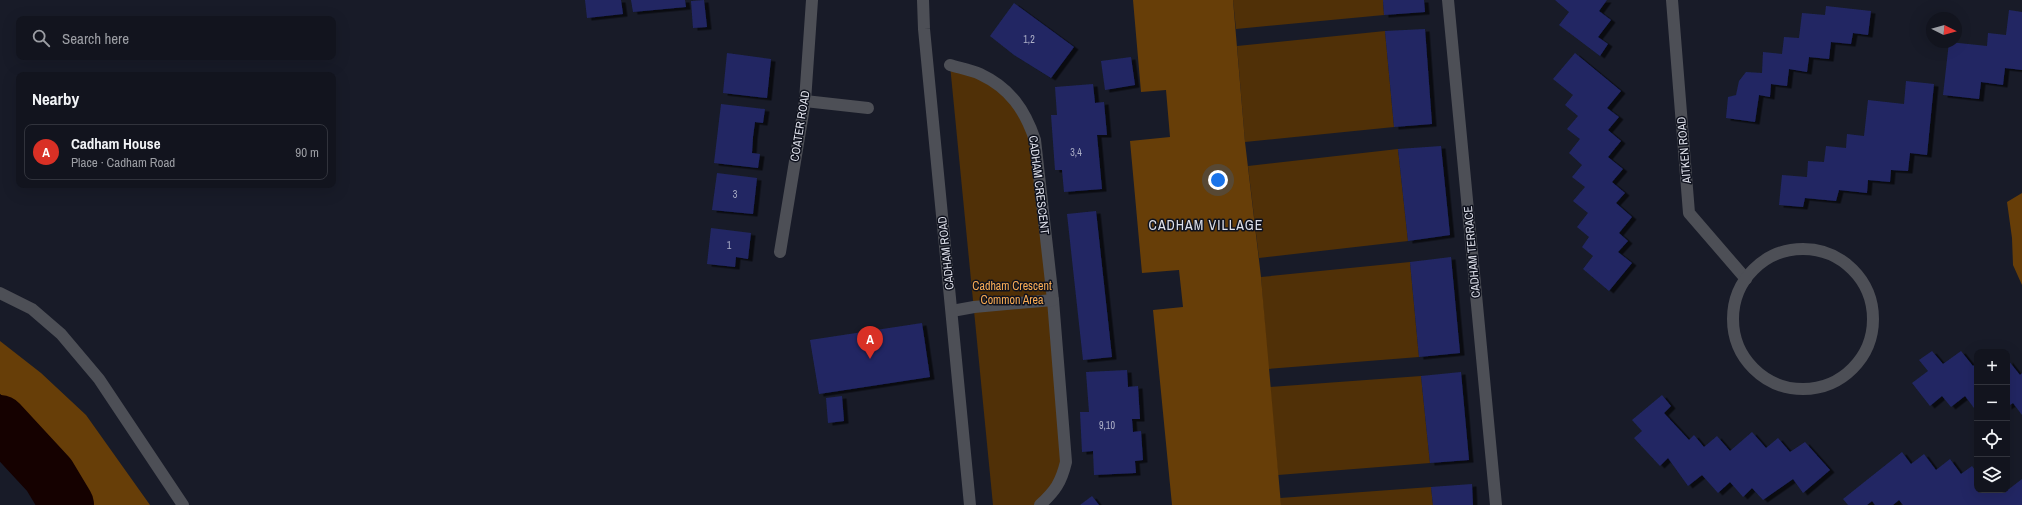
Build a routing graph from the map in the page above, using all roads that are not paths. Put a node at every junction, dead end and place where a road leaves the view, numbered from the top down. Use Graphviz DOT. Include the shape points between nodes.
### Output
graph roads {
  1 [pos="812,0"];
  2 [pos="923,0"];
  3 [pos="1448,0"];
  4 [pos="1672,0"];
  5 [pos="950,65"];
  6 [pos="805,101"];
  7 [pos="868,108"];
  8 [pos="780,252"];
  9 [pos="1746,279"];
  10 [pos="0,294"];
  11 [pos="1053,300"];
  12 [pos="952,311"];
  13 [pos="183,505"];
  14 [pos="970,505"];
  15 [pos="1040,505"];
  16 [pos="1496,505"];
  1 -- 6 [label="street, COATER ROAD"];
  2 -- 12 [label="street, CADHAM ROAD"];
  3 -- 16 [label="street, CADHAM TERRACE"];
  4 -- 9 [label="street, AITKEN ROAD" via="1689,213"];
  5 -- 11 [label="street, CADHAM CRESCENT" via="980,74 1001,88 1017,101 1028,118 1035,140"];
  6 -- 7 [label="street"];
  6 -- 8 [label="street, COATER ROAD"];
  9 -- 9 [label="street" via="1759,265 1774,255 1789,250 1809,249 1829,254 1849,265 1869,293 1874,315 1872,335 1864,355 1841,379 1820,388 1801,390 1784,387 1755,371 1744,358 1733,328 1733,310"];
  10 -- 13 [label="street" via="32,309 61,334 99,379"];
  11 -- 12 [label="street"];
  11 -- 15 [label="street, CADHAM CRESCENT" via="1066,462 1056,489"];
  12 -- 14 [label="street, CADHAM ROAD"];
}
